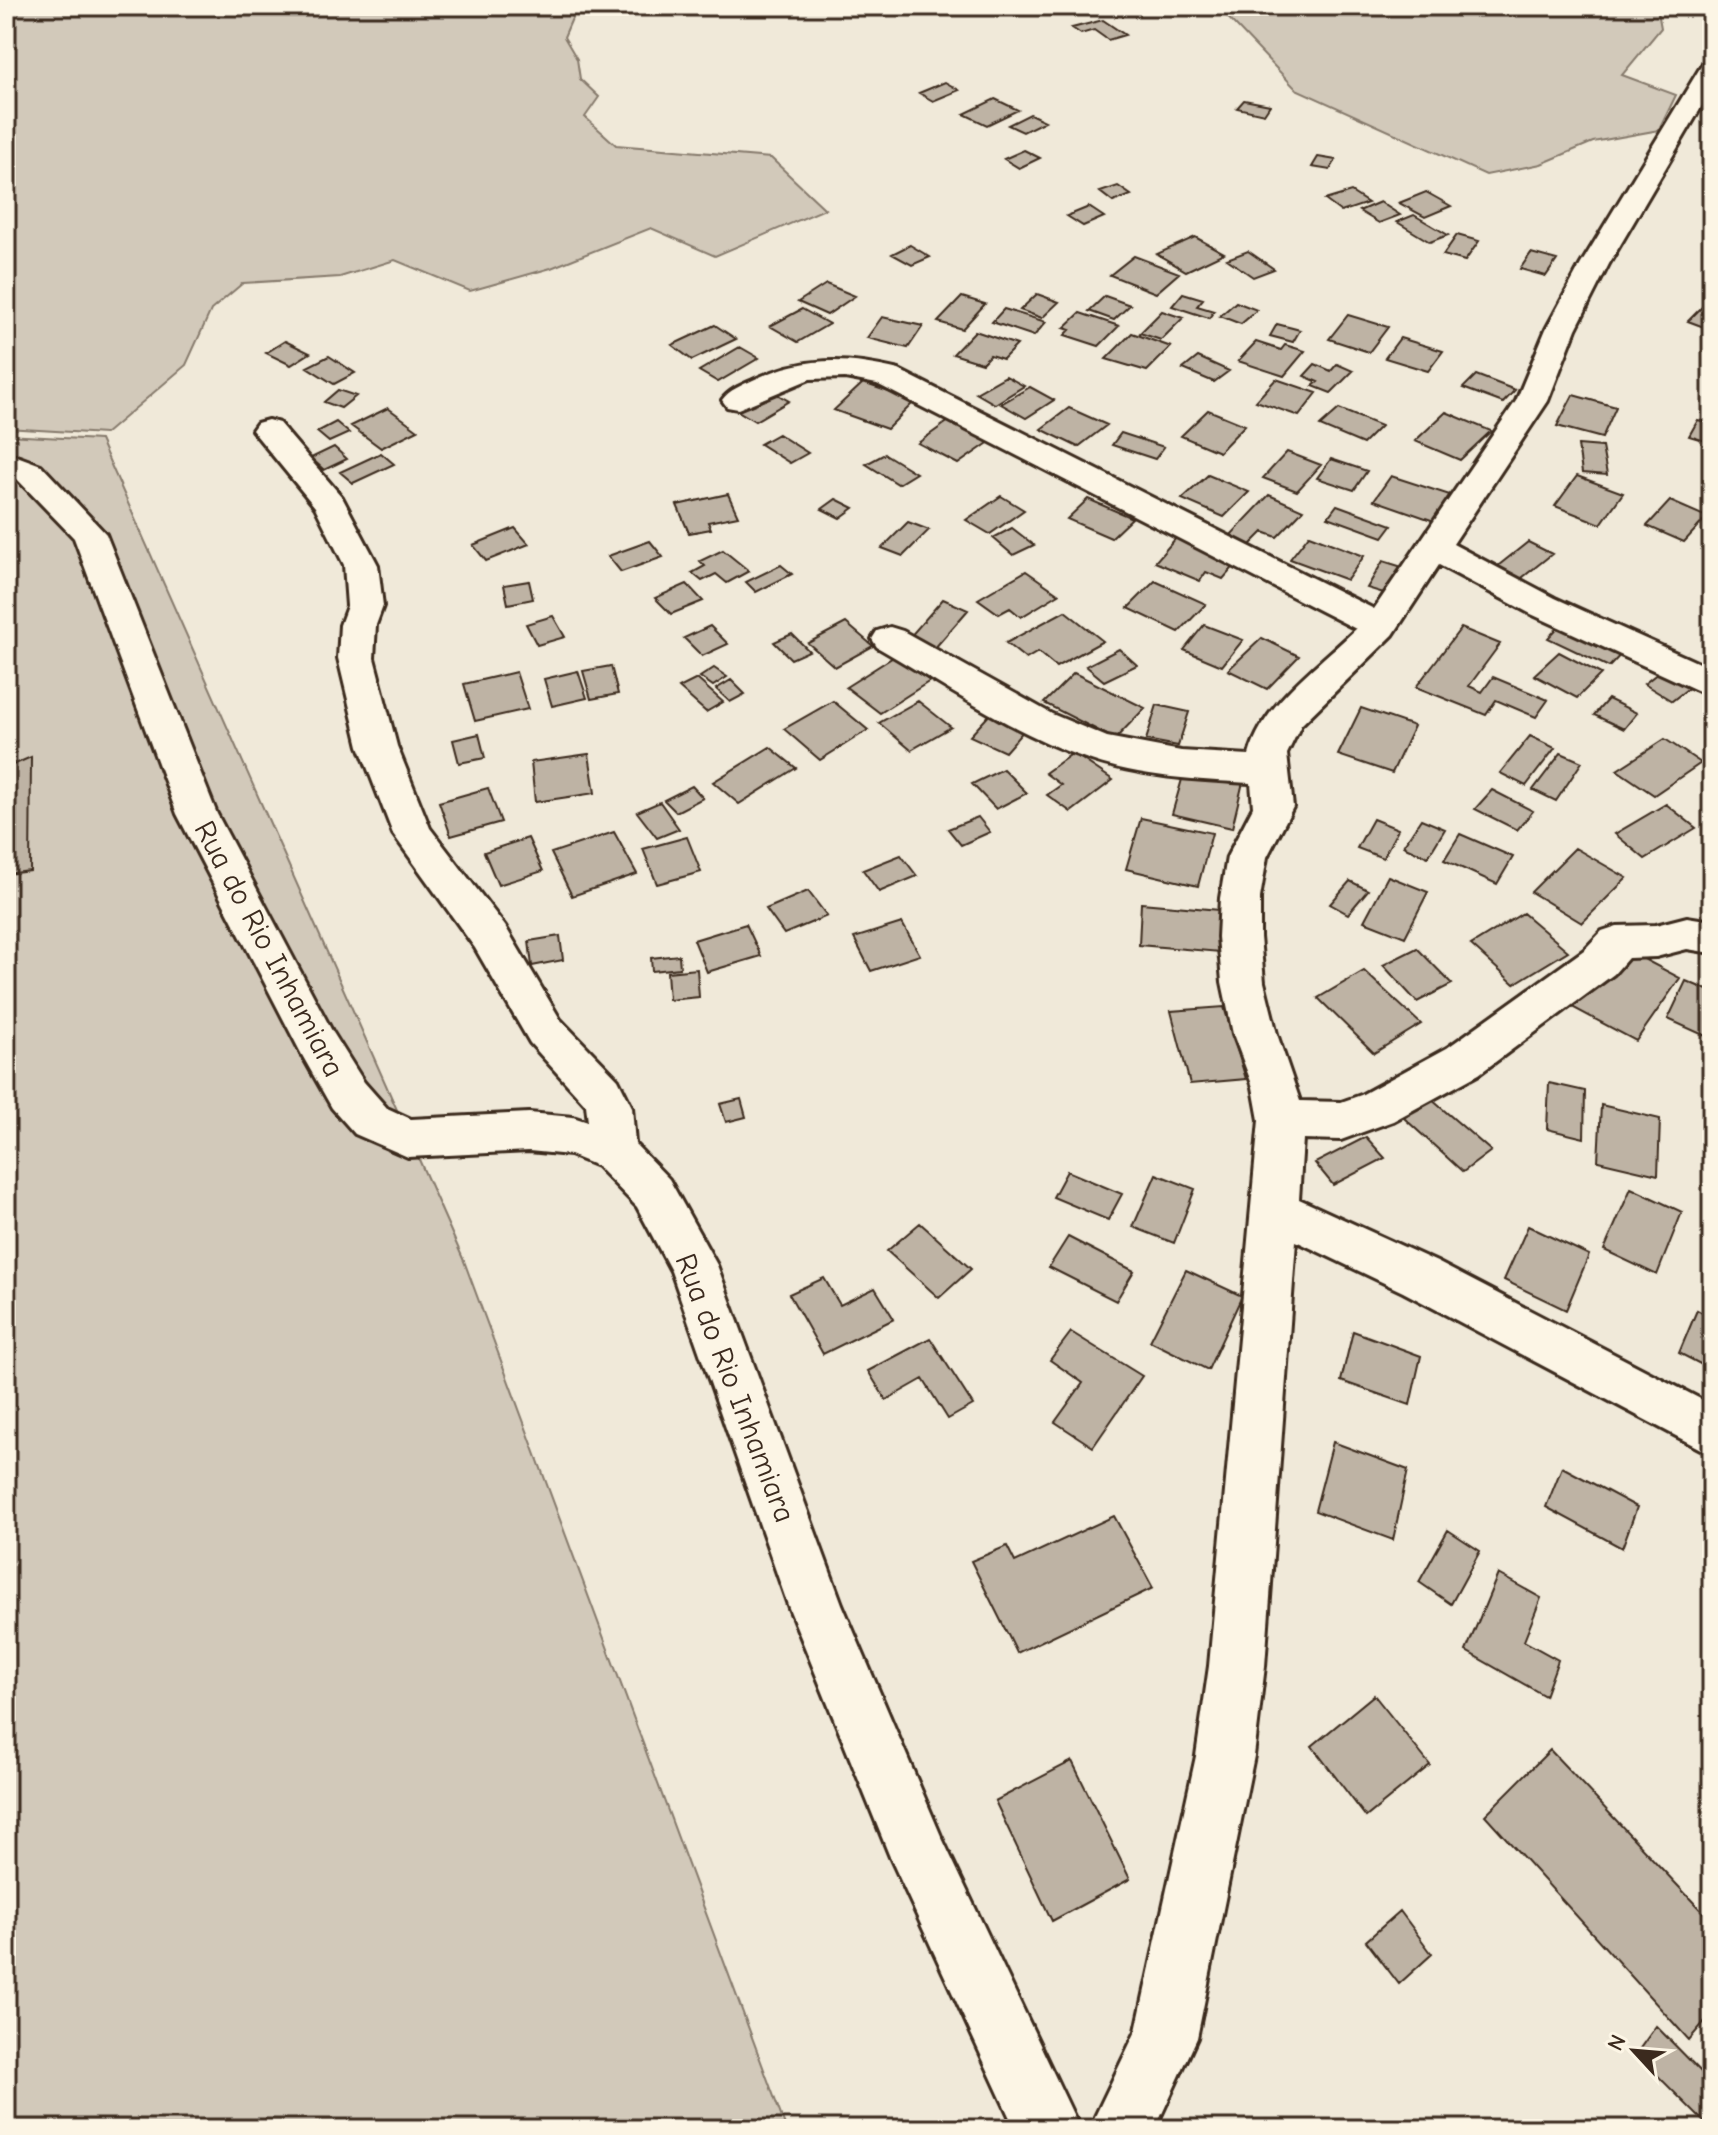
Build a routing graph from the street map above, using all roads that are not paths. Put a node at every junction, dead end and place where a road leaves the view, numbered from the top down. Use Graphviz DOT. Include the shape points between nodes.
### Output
graph roads {
  1 [pos="1712,68"];
  2 [pos="738,400"];
  3 [pos="268,430"];
  4 [pos="6,462"];
  5 [pos="1431,547"];
  6 [pos="1380,627"];
  7 [pos="890,639"];
  8 [pos="1712,684"];
  9 [pos="1269,770"];
  10 [pos="1712,937"];
  11 [pos="1282,1120"];
  12 [pos="613,1152"];
  13 [pos="1276,1210"];
  14 [pos="1712,1431"];
  15 [pos="1048,2129"];
  16 [pos="1121,2129"];
  1 -- 5 [label="street" via="1595,264 1532,401"];
  2 -- 6 [label="street" via="780,376 807,369 840,367 888,377"];
  3 -- 12 [label="street" via="330,504 361,565 365,606 356,658 378,746 413,834 490,937 545,1031 602,1092 610,1107"];
  4 -- 12 [label="street, Rua do Rio Inhamiara" via="29,472 89,534 197,814 348,1095 371,1121 408,1138 529,1132 573,1136"];
  5 -- 6 [label="street"];
  5 -- 8 [label="street"];
  6 -- 9 [label="street" via="1288,716 1268,754"];
  7 -- 9 [label="street" via="1039,723 1099,749 1181,765"];
  9 -- 11 [label="street" via="1273,807 1247,857 1239,937 1255,1034"];
  10 -- 11 [label="street" via="1687,933 1617,942 1599,962 1463,1061 1377,1108 1341,1121"];
  11 -- 13 [label="street"];
  12 -- 15 [label="street, Rua do Rio Inhamiara" via="653,1193 693,1265 816,1608 920,1857"];
  13 -- 14 [label="street" via="1420,1277"];
  13 -- 16 [label="street" via="1225,1756 1166,2038"];
}
